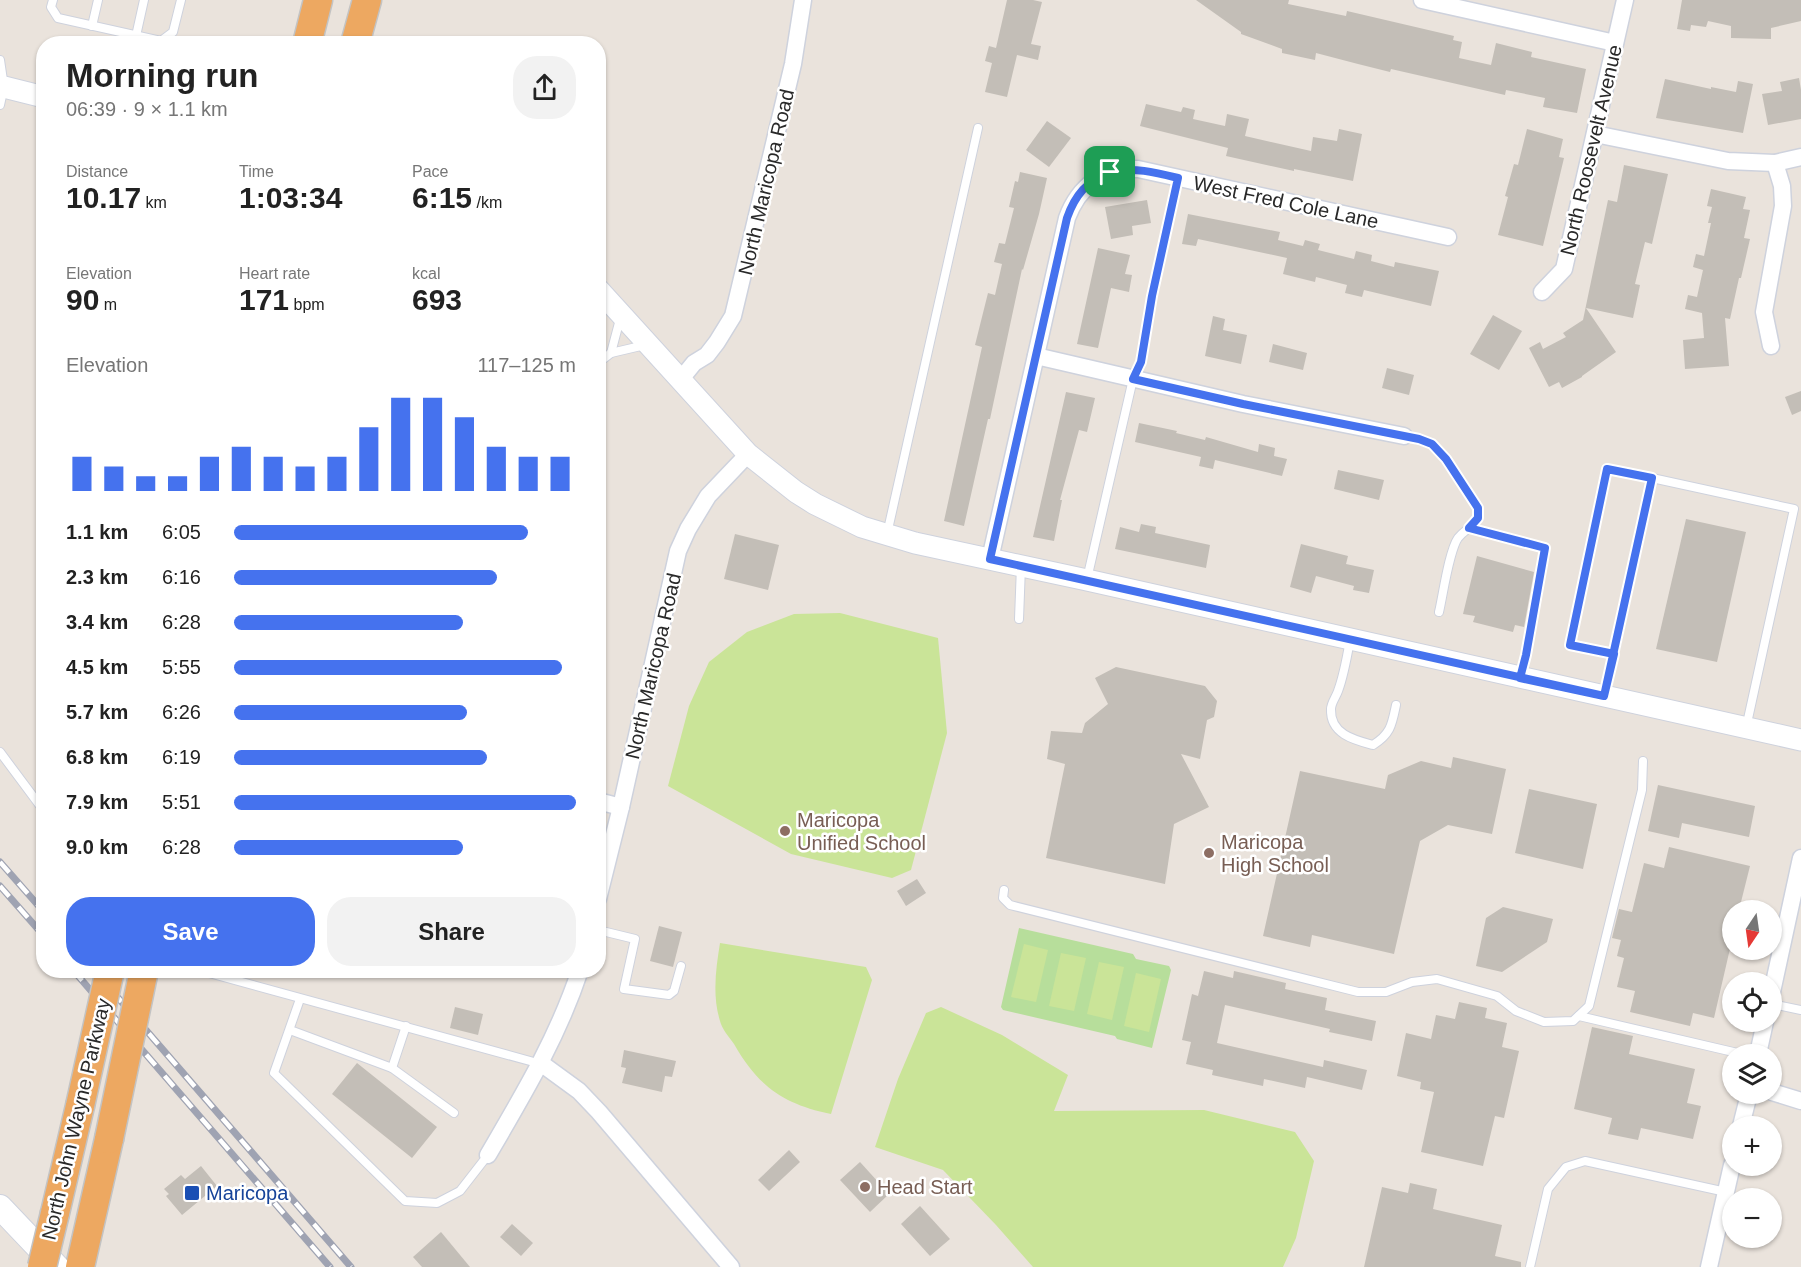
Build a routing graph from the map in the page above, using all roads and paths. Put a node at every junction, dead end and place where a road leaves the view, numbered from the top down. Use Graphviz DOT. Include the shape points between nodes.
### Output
graph roads {
  1 [pos="53,0"];
  2 [pos="98,0"];
  3 [pos="144,0"];
  4 [pos="181,0"];
  5 [pos="318,0"];
  6 [pos="367,0"];
  7 [pos="803,0"];
  8 [pos="1422,0"];
  9 [pos="1625,0"];
  10 [pos="92,26"];
  11 [pos="136,36"];
  12 [pos="168,36"];
  13 [pos="309,36"];
  14 [pos="357,36"];
  15 [pos="1615,43"];
  16 [pos="0,60"];
  17 [pos="2,96"];
  18 [pos="36,97"];
  19 [pos="978,129"];
  20 [pos="1594,134"];
  21 [pos="1801,158"];
  22 [pos="1775,163"];
  23 [pos="1178,178"];
  24 [pos="1448,237"];
  25 [pos="1542,292"];
  26 [pos="606,297"];
  27 [pos="621,313"];
  28 [pos="650,344"];
  29 [pos="1771,346"];
  30 [pos="611,353"];
  31 [pos="1036,356"];
  32 [pos="606,357"];
  33 [pos="681,379"];
  34 [pos="1133,379"];
  35 [pos="1404,436"];
  36 [pos="748,454"];
  37 [pos="1652,478"];
  38 [pos="1469,528"];
  39 [pos="887,535"];
  40 [pos="990,559"];
  41 [pos="1020,566"];
  42 [pos="1087,580"];
  43 [pos="1439,612"];
  44 [pos="1019,619"];
  45 [pos="1350,640"];
  46 [pos="1614,654"];
  47 [pos="1520,678"];
  48 [pos="1604,696"];
  49 [pos="1396,705"];
  50 [pos="1746,728"];
  51 [pos="1801,740"];
  52 [pos="0,752"];
  53 [pos="1643,761"];
  54 [pos="36,800"];
  55 [pos="606,803"];
  56 [pos="621,807"];
  57 [pos="1801,858"];
  58 [pos="606,867"];
  59 [pos="1004,890"];
  60 [pos="606,932"];
  61 [pos="681,966"];
  62 [pos="1776,972"];
  63 [pos="108,978"];
  64 [pos="142,978"];
  65 [pos="226,978"];
  66 [pos="577,978"];
  67 [pos="300,999"];
  68 [pos="1782,1006"];
  69 [pos="1801,1011"];
  70 [pos="1579,1016"];
  71 [pos="406,1026"];
  72 [pos="290,1030"];
  73 [pos="1722,1049"];
  74 [pos="542,1064"];
  75 [pos="392,1068"];
  76 [pos="1782,1095"];
  77 [pos="1801,1101"];
  78 [pos="454,1113"];
  79 [pos="488,1155"];
  80 [pos="1722,1191"];
  81 [pos="0,1207"];
  82 [pos="1722,1210"];
  83 [pos="42,1267"];
  84 [pos="57,1267"];
  85 [pos="80,1267"];
  86 [pos="731,1267"];
  87 [pos="1530,1267"];
  88 [pos="1709,1267"];
  1 -- 10 [label="lane" via="51,6 58,18"];
  2 -- 10 [label="lane"];
  3 -- 11 [label="lane"];
  4 -- 12 [label="lane" via="173,32"];
  5 -- 13 [label="highway"];
  6 -- 14 [label="highway"];
  7 -- 33 [label="street, North Maricopa Road" via="794,64 733,316 707,355"];
  8 -- 15 [label="street"];
  9 -- 15 [label="street, North Roosevelt Avenue"];
  10 -- 11 [label="lane"];
  15 -- 20 [label="street, North Roosevelt Avenue"];
  16 -- 17 [label="lane"];
  17 -- 18 [label="street"];
  19 -- 39 [label="lane"];
  20 -- 22 [label="street" via="1728,161"];
  20 -- 25 [label="street, North Roosevelt Avenue" via="1564,269"];
  21 -- 22 [label="street"];
  22 -- 29 [label="street" via="1783,206 1764,312"];
  23 -- 24 [label="street, West Fred Cole Lane"];
  23 -- 31 [label="street, West Fred Cole Lane" via="1125,169 1091,182 1077,196 1067,218"];
  23 -- 34 [label="lane" via="1141,362"];
  26 -- 27 [label="street"];
  27 -- 28 [label="street"];
  27 -- 30 [label="lane"];
  28 -- 30 [label="lane"];
  28 -- 33 [label="street"];
  30 -- 32 [label="lane"];
  31 -- 34 [label="street"];
  31 -- 40 [label="street"];
  33 -- 36 [label="street"];
  34 -- 35 [label="street"];
  34 -- 42 [label="lane"];
  35 -- 38 [label="lane" via="1432,444 1446,459 1478,508 1478,518"];
  36 -- 39 [label="street" via="815,504"];
  36 -- 56 [label="street, North Maricopa Road" via="708,496 678,551"];
  37 -- 46 [label="lane"];
  37 -- 46 [label="lane" via="1607,469 1604,480 1570,645"];
  37 -- 50 [label="lane" via="1794,509"];
  38 -- 43 [label="lane" via="1453,550"];
  38 -- 47 [label="lane" via="1545,548"];
  39 -- 40 [label="street"];
  40 -- 41 [label="street"];
  41 -- 42 [label="street"];
  41 -- 44 [label="lane"];
  42 -- 45 [label="street"];
  45 -- 47 [label="street"];
  45 -- 49 [label="lane" via="1338,692 1330,707 1339,732 1373,745 1386,737"];
  46 -- 48 [label="lane"];
  47 -- 48 [label="street"];
  48 -- 50 [label="street"];
  50 -- 51 [label="street"];
  52 -- 54 [label="lane"];
  53 -- 70 [label="lane" via="1642,790 1592,995 1589,1006"];
  55 -- 56 [label="street"];
  56 -- 58 [label="street, North Maricopa Road"];
  57 -- 62 [label="street"];
  59 -- 70 [label="lane" via="1010,905 1358,992 1386,992 1412,982 1437,979 1497,996 1516,1011 1544,1022 1573,1021"];
  60 -- 61 [label="lane" via="635,939 624,989 669,995 674,991"];
  63 -- 83 [label="highway, North John Wayne Parkway, bridge"];
  64 -- 85 [label="highway, North John Wayne Parkway, bridge"];
  65 -- 67 [label="lane"];
  66 -- 74 [label="street"];
  67 -- 71 [label="lane"];
  67 -- 72 [label="lane"];
  68 -- 69 [label="lane"];
  70 -- 73 [label="lane"];
  71 -- 74 [label="lane"];
  71 -- 75 [label="lane"];
  72 -- 75 [label="lane"];
  72 -- 79 [label="lane" via="274,1073 405,1201 437,1203 460,1191"];
  74 -- 79 [label="street"];
  74 -- 86 [label="street" via="579,1091 599,1112"];
  75 -- 78 [label="lane"];
  76 -- 77 [label="street"];
  80 -- 87 [label="lane" via="1585,1161 1566,1167 1548,1189"];
  81 -- 84 [label="main road"];
  82 -- 88 [label="street"];
}
